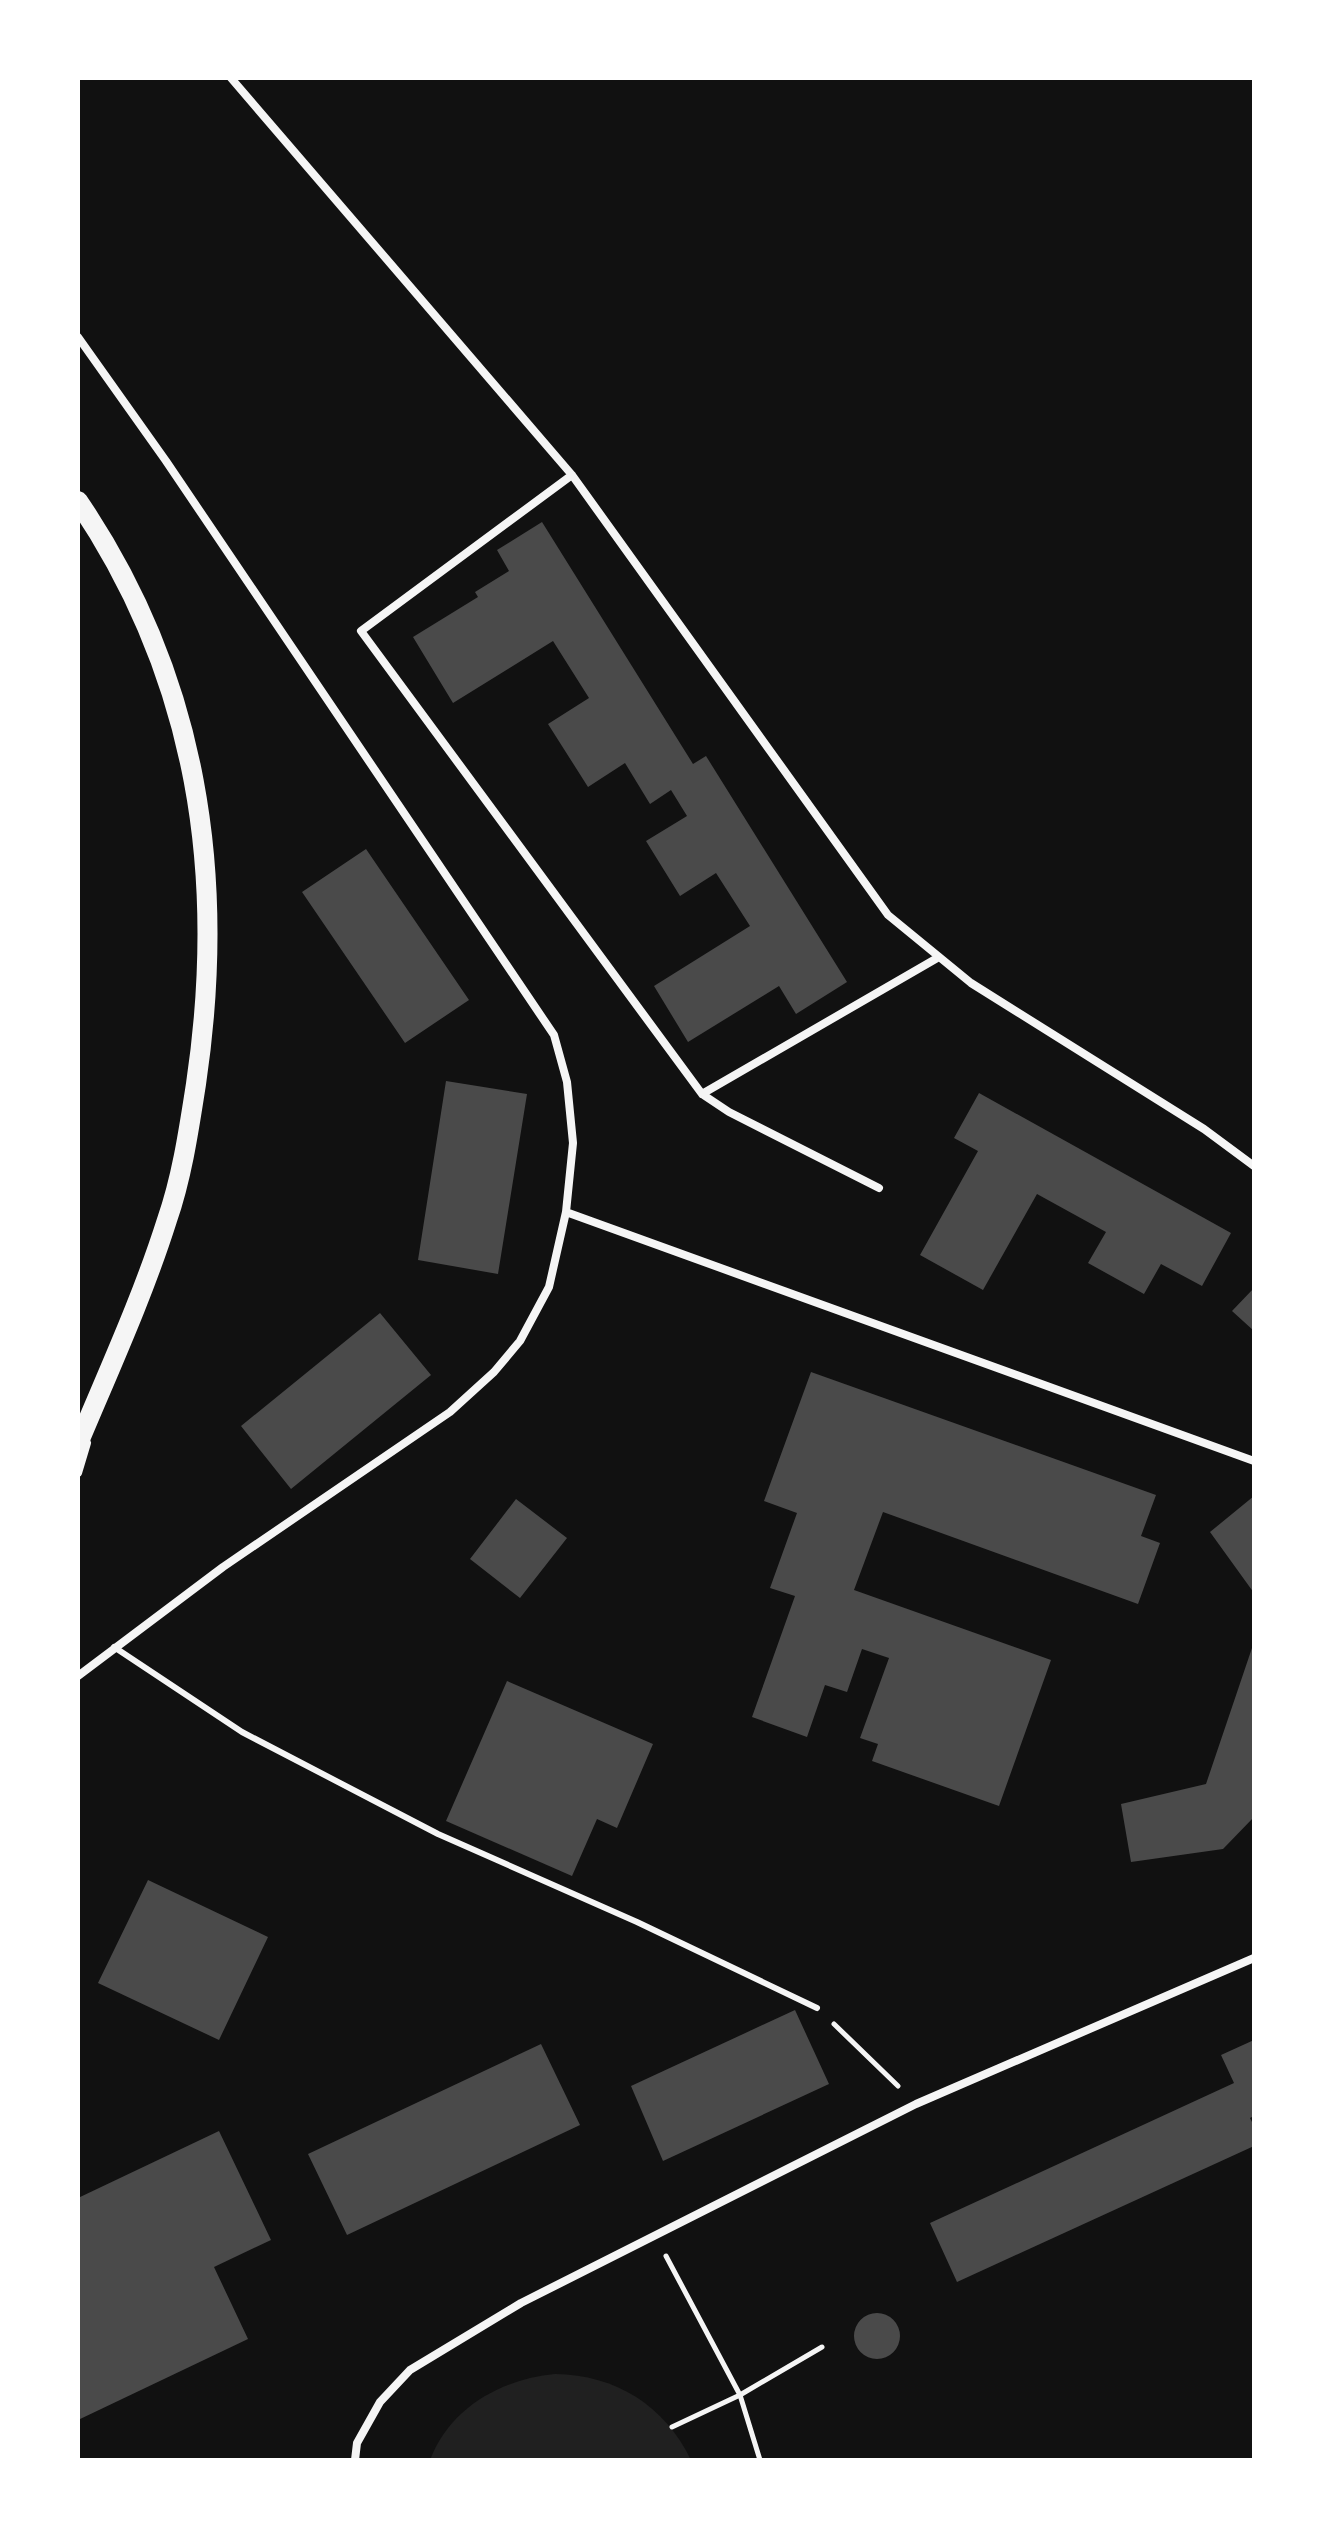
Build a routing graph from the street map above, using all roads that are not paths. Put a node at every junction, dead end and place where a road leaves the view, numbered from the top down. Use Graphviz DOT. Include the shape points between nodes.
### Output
graph roads {
  1 [pos="231,78"];
  2 [pos="78,337"];
  3 [pos="572,475"];
  4 [pos="78,501"];
  5 [pos="939,957"];
  6 [pos="702,1094"];
  7 [pos="1254,1166"];
  8 [pos="879,1188"];
  9 [pos="566,1212"];
  10 [pos="115,1357"];
  11 [pos="78,1444"];
  12 [pos="1254,1461"];
  13 [pos="78,1473"];
  14 [pos="114,1647"];
  15 [pos="78,1676"];
  16 [pos="1254,1958"];
  17 [pos="817,2008"];
  18 [pos="355,2460"];
  1 -- 3 [label="street"];
  2 -- 9 [label="street" via="554,1035 567,1082 573,1143"];
  3 -- 5 [label="street" via="888,915"];
  3 -- 6 [label="street" via="361,631"];
  4 -- 10 [label="main road" via="142,613 187,743 204,845 208,936 204,1032 190,1120 168,1218"];
  5 -- 6 [label="street"];
  5 -- 7 [label="street"];
  6 -- 8 [label="street"];
  9 -- 12 [label="street"];
  9 -- 14 [label="street" via="549,1287 520,1341 494,1372 450,1412"];
  10 -- 11 [label="main road"];
  10 -- 13 [label="street"];
  14 -- 15 [label="street"];
  14 -- 17 [label="lane" via="242,1732 438,1834"];
  16 -- 18 [label="street" via="916,2104 521,2303 410,2370 380,2402 357,2443"];
}
